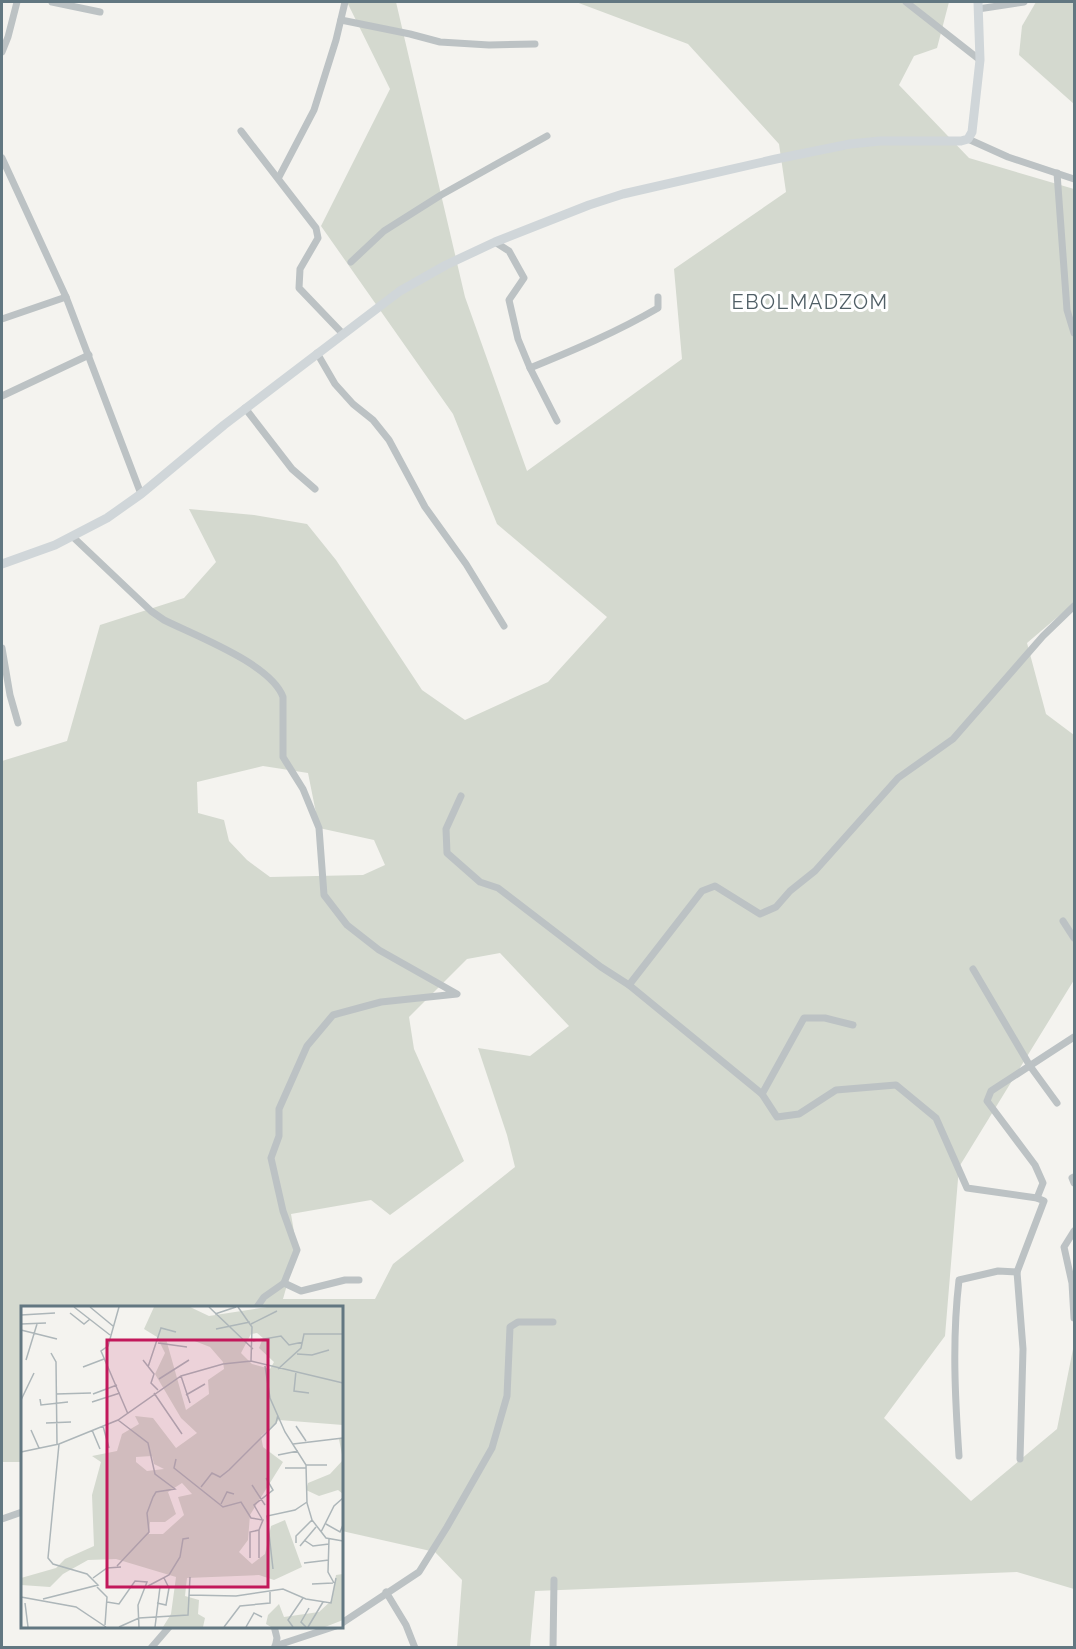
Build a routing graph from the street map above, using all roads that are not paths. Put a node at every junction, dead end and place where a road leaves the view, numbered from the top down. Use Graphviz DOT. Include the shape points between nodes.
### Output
graph roads {
  1 [pos="16,2"];
  2 [pos="52,2"];
  3 [pos="345,2"];
  4 [pos="906,2"];
  5 [pos="1024,2"];
  6 [pos="978,5"];
  7 [pos="100,12"];
  8 [pos="341,20"];
  9 [pos="535,44"];
  10 [pos="2,52"];
  11 [pos="980,60"];
  12 [pos="241,130"];
  13 [pos="547,136"];
  14 [pos="968,139"];
  15 [pos="2,158"];
  16 [pos="1057,173"];
  17 [pos="279,177"];
  18 [pos="1074,179"];
  19 [pos="495,242"];
  20 [pos="351,262"];
  21 [pos="66,297"];
  22 [pos="658,297"];
  23 [pos="2,319"];
  24 [pos="1074,333"];
  25 [pos="343,334"];
  26 [pos="317,353"];
  27 [pos="89,355"];
  28 [pos="530,368"];
  29 [pos="2,396"];
  30 [pos="245,408"];
  31 [pos="556,421"];
  32 [pos="315,489"];
  33 [pos="141,494"];
  34 [pos="74,537"];
  35 [pos="2,564"];
  36 [pos="1074,606"];
  37 [pos="504,626"];
  38 [pos="2,648"];
  39 [pos="18,723"];
  40 [pos="461,796"];
  41 [pos="1063,921"];
  42 [pos="1074,938"];
  43 [pos="973,969"];
  44 [pos="628,985"];
  45 [pos="853,1025"];
  46 [pos="1074,1037"];
  47 [pos="1030,1066"];
  48 [pos="762,1094"];
  49 [pos="1057,1103"];
  50 [pos="1074,1177"];
  51 [pos="1074,1184"];
  52 [pos="1037,1198"];
  53 [pos="1074,1230"];
  54 [pos="1017,1272"];
  55 [pos="359,1280"];
  56 [pos="284,1283"];
  57 [pos="258,1306"];
  58 [pos="1074,1318"];
  59 [pos="553,1322"];
  60 [pos="959,1456"];
  61 [pos="1020,1459"];
  62 [pos="21,1512"];
  63 [pos="2,1519"];
  64 [pos="554,1581"];
  65 [pos="386,1592"];
  66 [pos="344,1622"];
  67 [pos="168,1628"];
  68 [pos="274,1628"];
  69 [pos="330,1628"];
  70 [pos="151,1647"];
  71 [pos="275,1647"];
  72 [pos="415,1647"];
  73 [pos="554,1647"];
  1 -- 10 [label="street"];
  2 -- 7 [label="street"];
  3 -- 8 [label="street"];
  4 -- 11 [label="street"];
  5 -- 6 [label="street"];
  6 -- 11 [label="street"];
  8 -- 9 [label="street" via="440,42"];
  8 -- 17 [label="street" via="314,110"];
  11 -- 14 [label="street"];
  12 -- 17 [label="street"];
  13 -- 20 [label="street" via="384,231"];
  14 -- 16 [label="street"];
  14 -- 19 [label="street" via="860,143 765,162 623,194"];
  15 -- 21 [label="street"];
  16 -- 18 [label="street"];
  16 -- 24 [label="street" via="1067,310"];
  17 -- 25 [label="street" via="316,228 318,238 300,269 299,288"];
  19 -- 25 [label="street" via="400,291"];
  19 -- 28 [label="street" via="509,251 524,278 510,300 518,339"];
  21 -- 23 [label="street"];
  21 -- 27 [label="street"];
  22 -- 28 [label="street" via="658,308 631,324"];
  25 -- 26 [label="street"];
  26 -- 30 [label="street"];
  26 -- 37 [label="street" via="335,384 390,440 418,497"];
  27 -- 29 [label="street"];
  27 -- 33 [label="street"];
  28 -- 31 [label="street"];
  30 -- 32 [label="street" via="292,469"];
  30 -- 33 [label="street"];
  33 -- 34 [label="street"];
  34 -- 35 [label="street"];
  34 -- 56 [label="street" via="164,620 257,668 279,688 283,757 303,789 319,828 324,896 347,925 379,950 458,994 381,1002 333,1015 307,1046 279,1109 279,1136 271,1158 297,1250"];
  36 -- 44 [label="street" via="953,739 898,778 815,871 776,907 760,914 715,886 702,891"];
  38 -- 39 [label="street"];
  40 -- 44 [label="street" via="446,829 447,853 480,882 498,888"];
  41 -- 42 [label="street"];
  43 -- 47 [label="street"];
  44 -- 48 [label="street"];
  45 -- 48 [label="street" via="804,1018"];
  46 -- 47 [label="street"];
  47 -- 49 [label="street"];
  47 -- 52 [label="street" via="991,1091 987,1101 1035,1165 1043,1183"];
  48 -- 52 [label="street" via="777,1117 799,1114 836,1090 896,1084 936,1118 967,1188"];
  50 -- 51 [label="street"];
  52 -- 54 [label="street" via="1044,1201"];
  53 -- 58 [label="street" via="1064,1246"];
  54 -- 60 [label="street" via="998,1271 959,1280 954,1389"];
  54 -- 61 [label="street" via="1023,1349"];
  55 -- 56 [label="street" via="301,1291"];
  56 -- 57 [label="street"];
  59 -- 65 [label="street" via="518,1322 510,1328 507,1396 492,1448 418,1572"];
  62 -- 63 [label="street"];
  64 -- 73 [label="street"];
  65 -- 66 [label="street"];
  65 -- 72 [label="street"];
  67 -- 70 [label="street"];
  68 -- 71 [label="street"];
  69 -- 71 [label="street"];
}
